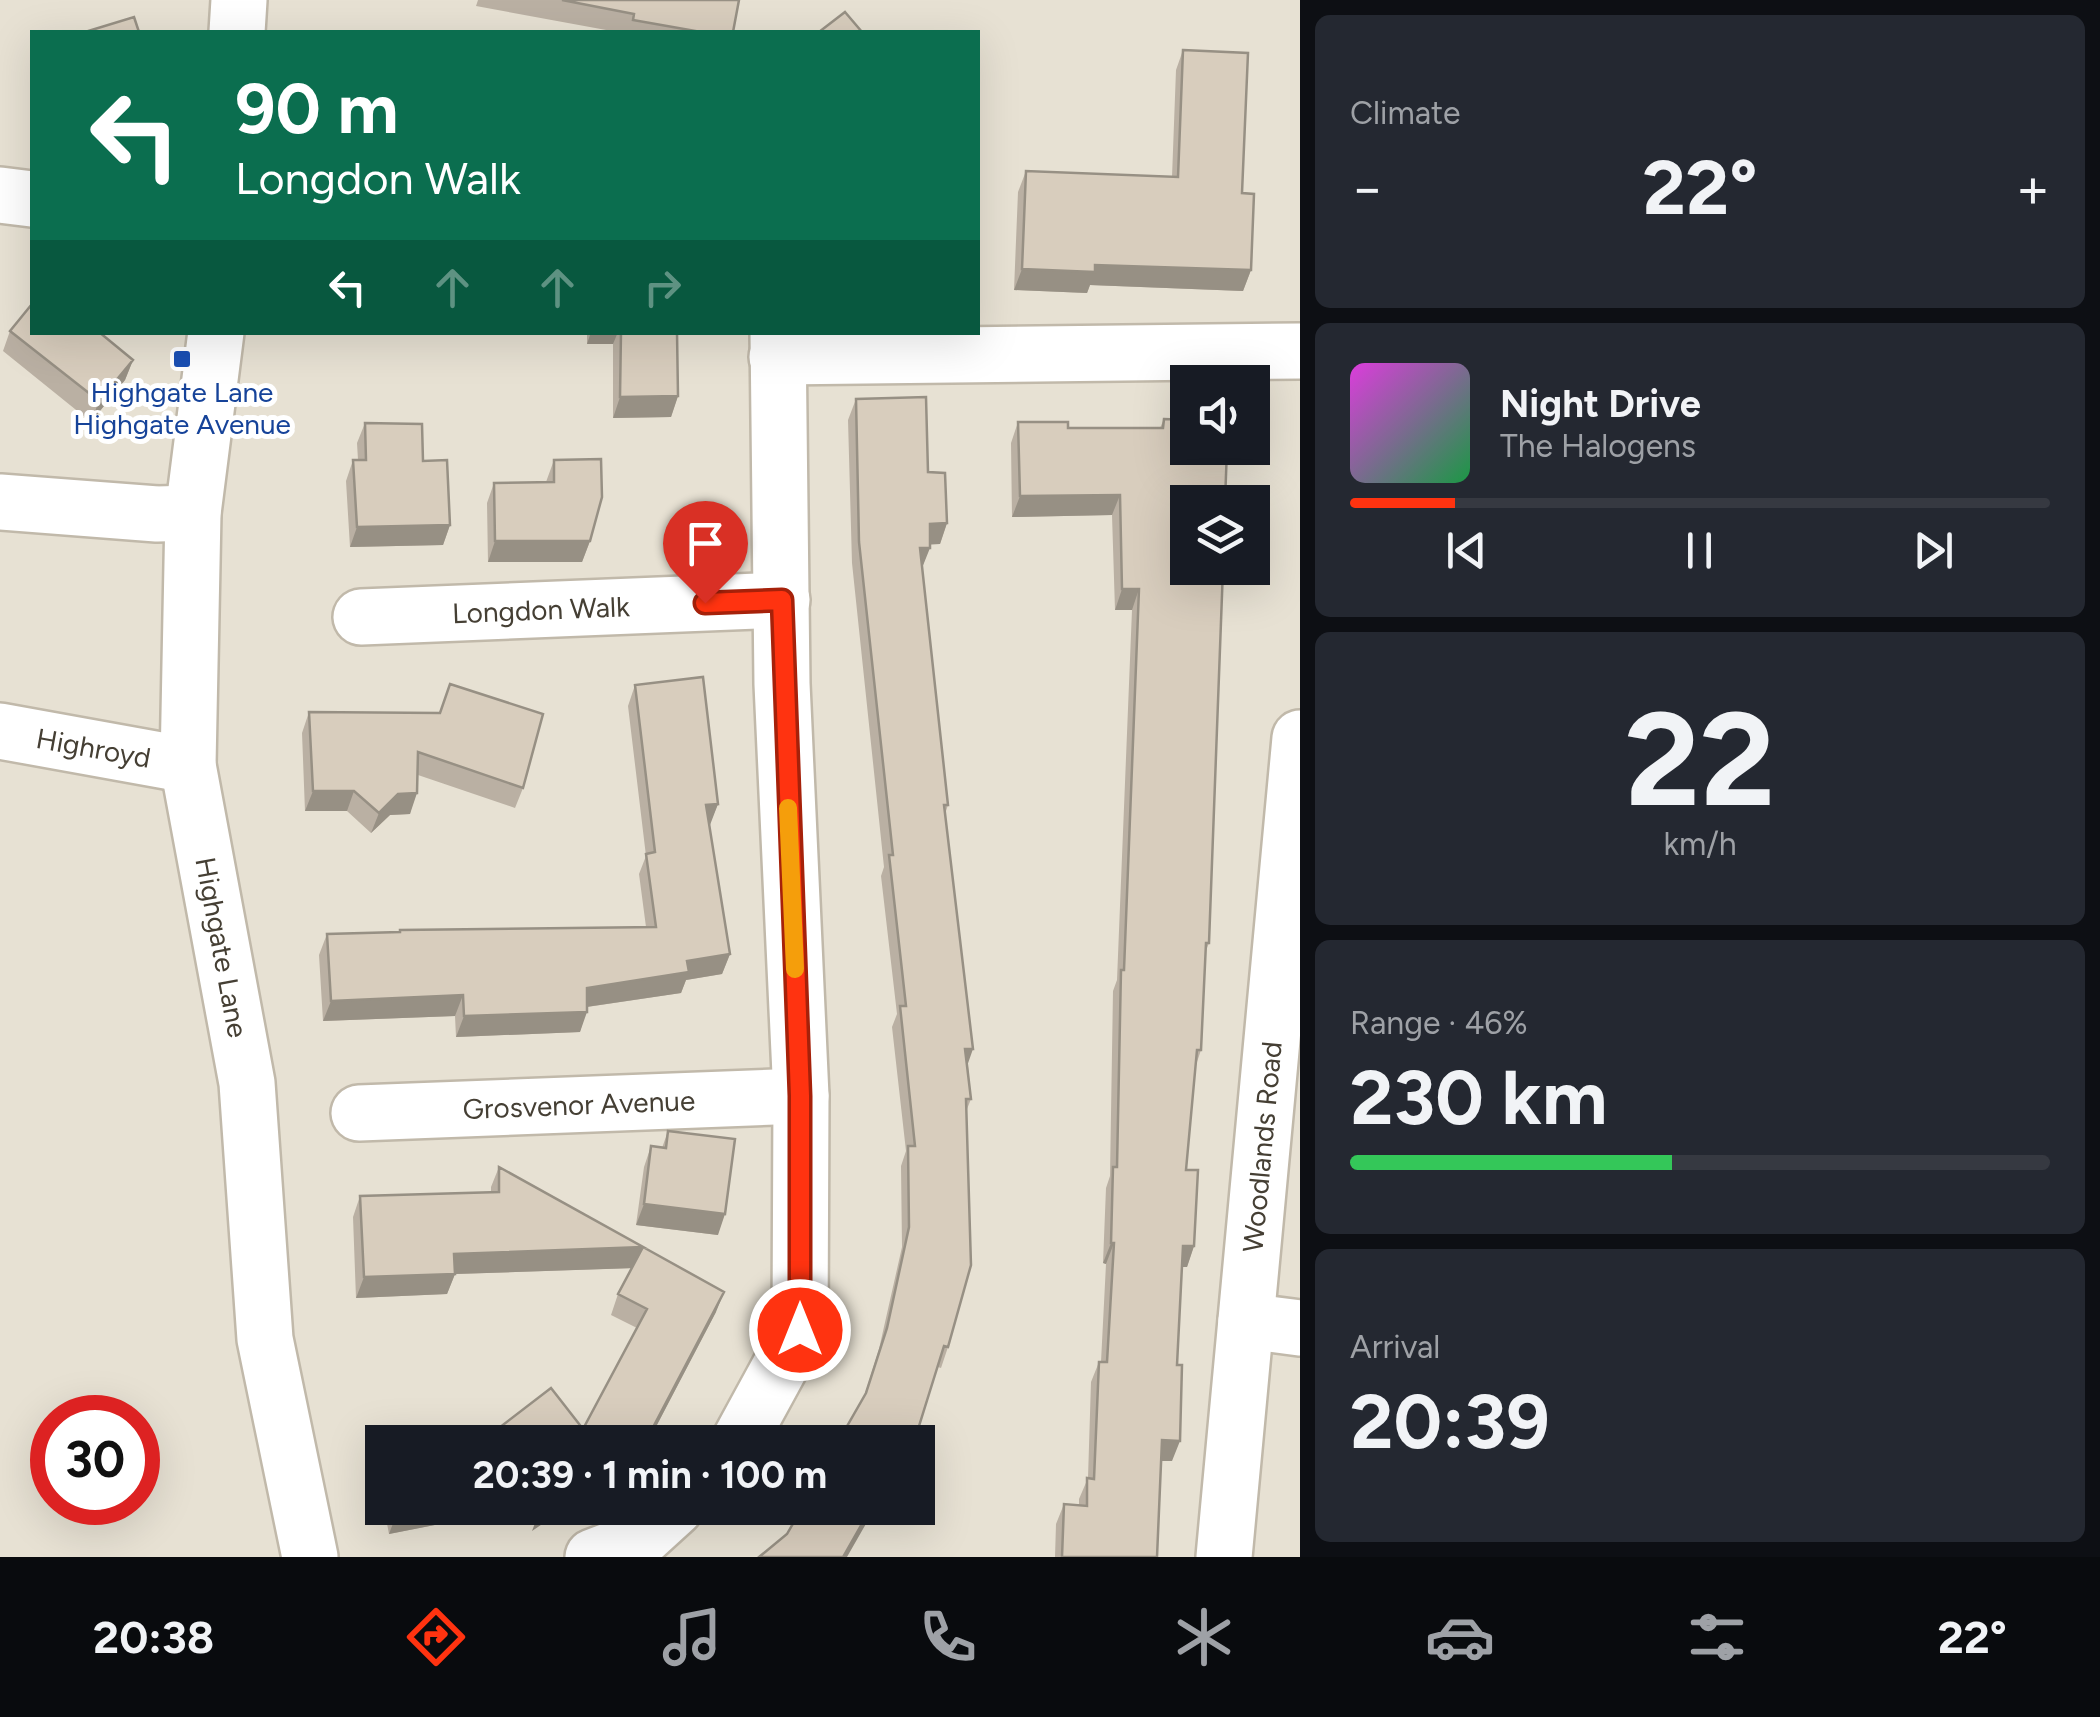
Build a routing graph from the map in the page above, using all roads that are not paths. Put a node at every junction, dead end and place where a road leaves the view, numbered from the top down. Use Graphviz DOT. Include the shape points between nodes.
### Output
graph roads {
  1 [pos="239,0"];
  2 [pos="237,30"];
  3 [pos="0,195"];
  4 [pos="30,200"];
  5 [pos="216,335"];
  6 [pos="777,345"];
  7 [pos="1300,352"];
  8 [pos="0,502"];
  9 [pos="194,513"];
  10 [pos="782,600"];
  11 [pos="362,617"];
  12 [pos="0,732"];
  13 [pos="1300,738"];
  14 [pos="188,765"];
  15 [pos="1294,861"];
  16 [pos="800,1096"];
  17 [pos="359,1113"];
  18 [pos="1246,1321"];
  19 [pos="1300,1328"];
  20 [pos="747,1425"];
  21 [pos="656,1525"];
  22 [pos="310,1557"];
  23 [pos="593,1557"];
  24 [pos="1224,1557"];
  1 -- 2 [label="street"];
  3 -- 4 [label="street"];
  5 -- 9 [label="street, Highgate Lane"];
  6 -- 7 [label="street"];
  6 -- 10 [label="street"];
  8 -- 9 [label="street"];
  9 -- 14 [label="street, Highgate Lane"];
  10 -- 11 [label="street, Longdon Walk"];
  10 -- 16 [label="street"];
  12 -- 14 [label="street, Highroyd"];
  13 -- 15 [label="street, Woodlands Road"];
  14 -- 22 [label="street, Highgate Lane" via="247,1082 265,1339"];
  15 -- 18 [label="street, Woodlands Road"];
  16 -- 17 [label="street, Grosvenor Avenue"];
  16 -- 20 [label="street" via="800,1330"];
  18 -- 19 [label="street"];
  18 -- 24 [label="street, Woodlands Road"];
  21 -- 23 [label="street" via="642,1538"];
}
